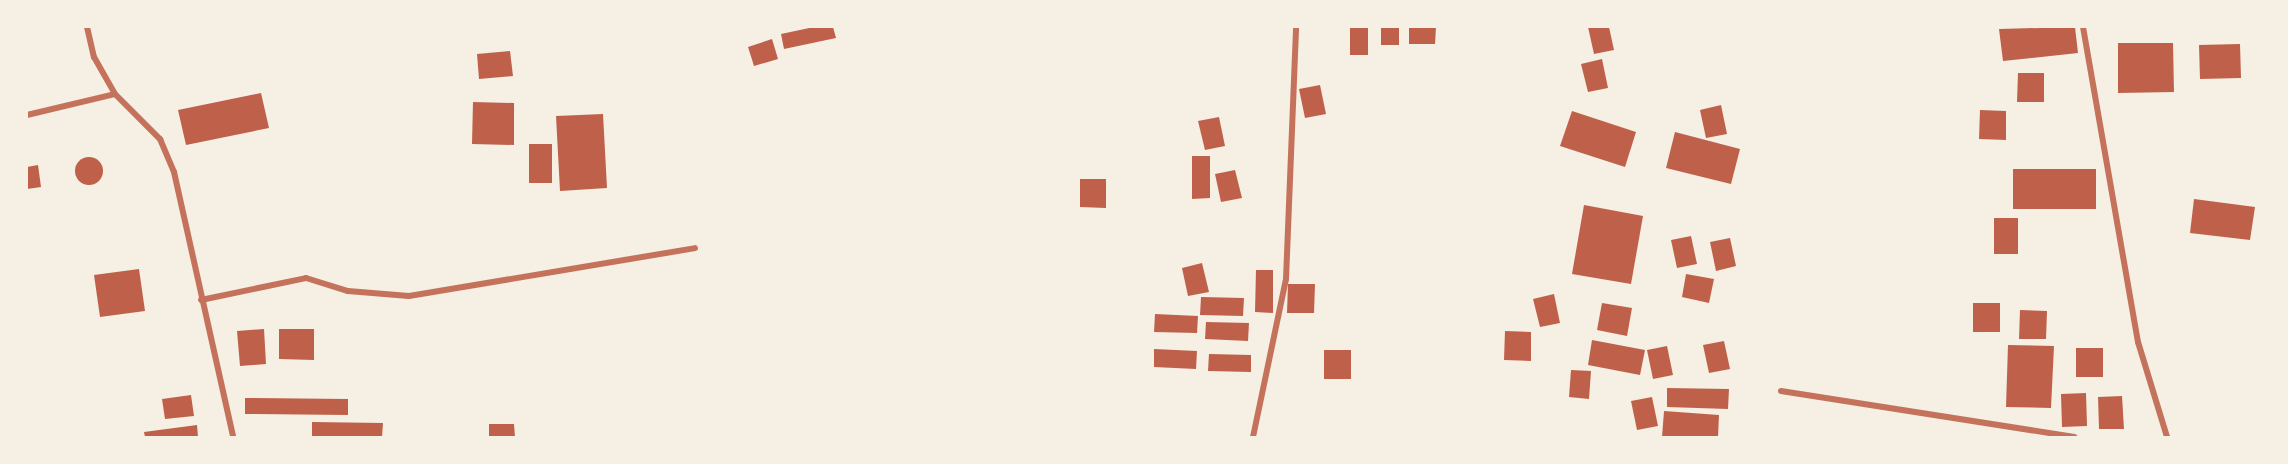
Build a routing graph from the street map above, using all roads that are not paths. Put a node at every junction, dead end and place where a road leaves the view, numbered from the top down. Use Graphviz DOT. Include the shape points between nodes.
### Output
graph roads {
  1 [pos="87,27"];
  2 [pos="1296,27"];
  3 [pos="2083,27"];
  4 [pos="115,94"];
  5 [pos="27,115"];
  6 [pos="694,248"];
  7 [pos="201,300"];
  8 [pos="1781,391"];
  9 [pos="233,437"];
  10 [pos="1253,437"];
  11 [pos="2074,437"];
  12 [pos="2167,437"];
  1 -- 4 [label="street" via="94,57"];
  2 -- 10 [label="street" via="1286,279"];
  3 -- 12 [label="street" via="2138,342"];
  4 -- 5 [label="street"];
  4 -- 7 [label="street" via="160,139 171,164"];
  6 -- 7 [label="street" via="409,296 348,291 306,278"];
  7 -- 9 [label="street"];
  8 -- 11 [label="street"];
}
